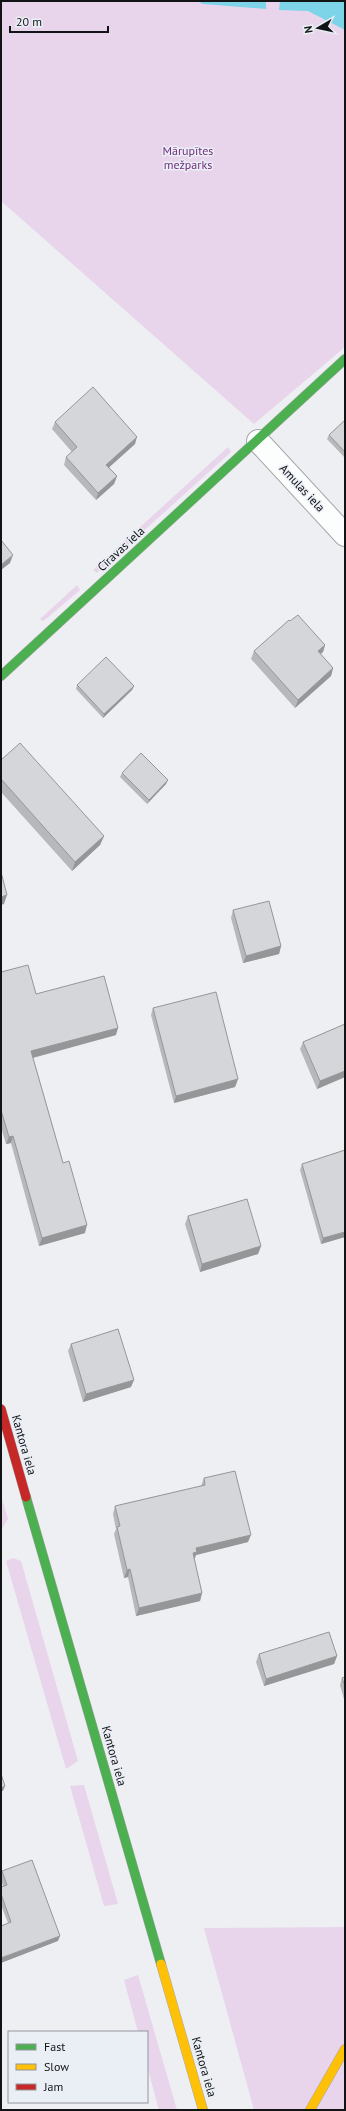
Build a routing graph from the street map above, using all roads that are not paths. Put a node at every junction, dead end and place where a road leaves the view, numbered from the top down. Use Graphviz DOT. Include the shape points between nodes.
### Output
graph roads {
  1 [pos="345,359"];
  2 [pos="258,441"];
  3 [pos="345,535"];
  4 [pos="1,676"];
  5 [pos="1,1409"];
  6 [pos="345,2049"];
  7 [pos="204,2110"];
  8 [pos="310,2110"];
  1 -- 2 [label="main road, Cīravas iela"];
  2 -- 3 [label="street, Amulas iela"];
  2 -- 4 [label="main road, Cīravas iela"];
  5 -- 7 [label="main road, Kantora iela"];
  6 -- 8 [label="main road"];
}
